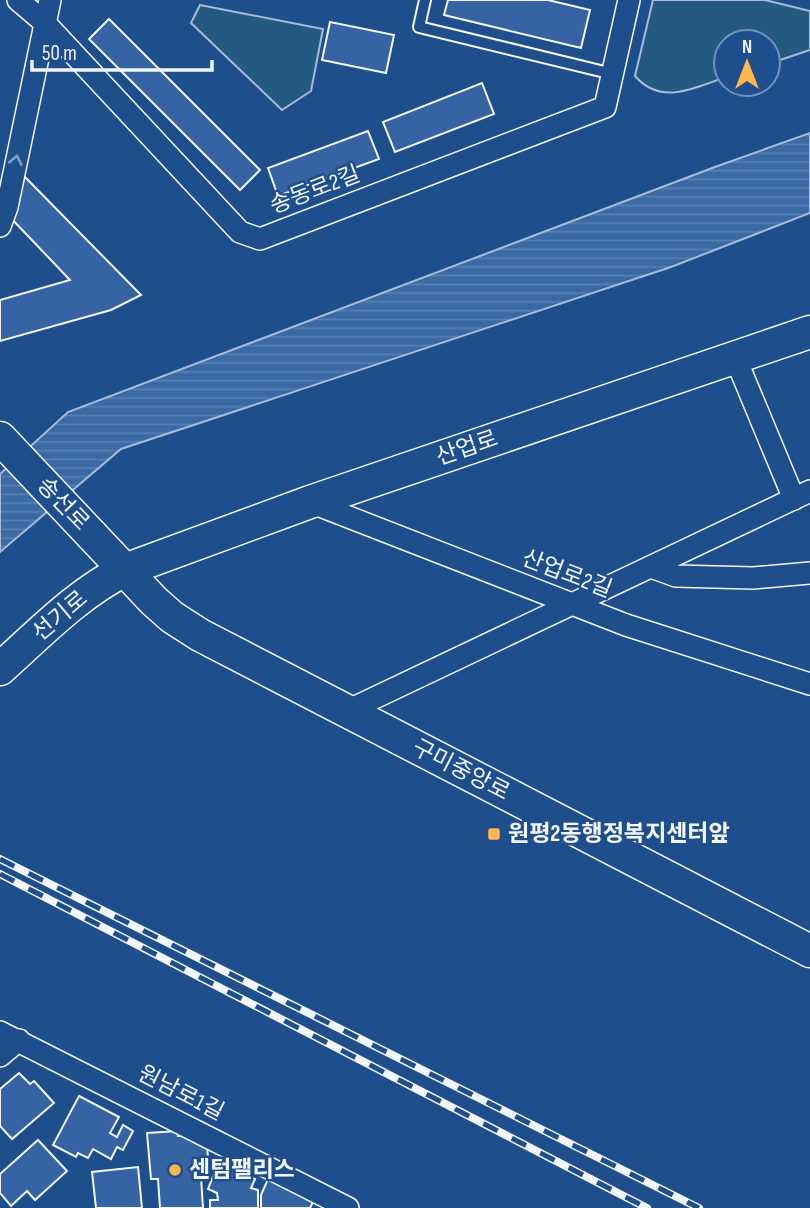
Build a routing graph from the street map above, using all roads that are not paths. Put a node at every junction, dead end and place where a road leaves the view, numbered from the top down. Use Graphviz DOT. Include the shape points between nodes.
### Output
graph roads {
  1 [pos="18,0"];
  2 [pos="50,0"];
  3 [pos="425,0"];
  4 [pos="629,0"];
  5 [pos="45,23"];
  6 [pos="613,74"];
  7 [pos="0,226"];
  8 [pos="809,334"];
  9 [pos="735,357"];
  10 [pos="0,438"];
  11 [pos="802,495"];
  12 [pos="310,502"];
  13 [pos="651,567"];
  14 [pos="125,570"];
  15 [pos="810,573"];
  16 [pos="574,604"];
  17 [pos="0,669"];
  18 [pos="810,684"];
  19 [pos="347,711"];
  20 [pos="810,951"];
  21 [pos="10,1036"];
  22 [pos="0,1056"];
  23 [pos="339,1206"];
  1 -- 5 [label="street, 송동로2길"];
  2 -- 5 [label="street"];
  3 -- 6 [label="lane" via="419,27"];
  4 -- 6 [label="street, 송동로2길"];
  5 -- 6 [label="street, 송동로2길" via="240,232 260,239 606,107"];
  7 -- 5 [label="street, one-way"];
  8 -- 9 [label="main road, 산업로"];
  9 -- 11 [label="street"];
  9 -- 12 [label="main road, 산업로"];
  10 -- 14 [label="main road, 송선로"];
  11 -- 13 [label="street"];
  12 -- 14 [label="main road, 산업로"];
  12 -- 16 [label="street, 산업로2길"];
  13 -- 15 [label="street" via="676,576 753,578"];
  13 -- 16 [label="street"];
  14 -- 17 [label="main road, 선기로" via="74,603"];
  14 -- 19 [label="main road, 구미중앙로" via="181,623"];
  16 -- 18 [label="street, 산업로2길"];
  16 -- 19 [label="street"];
  19 -- 20 [label="main road, 구미중앙로"];
  21 -- 22 [label="street"];
  21 -- 23 [label="street, 원남로1길"];
}
